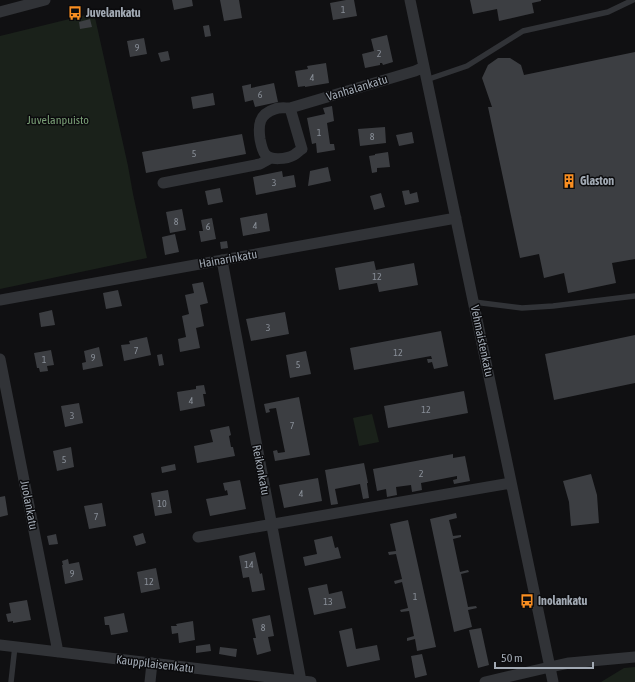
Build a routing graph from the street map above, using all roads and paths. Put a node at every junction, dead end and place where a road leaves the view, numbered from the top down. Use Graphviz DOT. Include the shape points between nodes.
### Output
graph roads {
  1 [pos="45,0"];
  2 [pos="410,0"];
  3 [pos="633,0"];
  4 [pos="0,12"];
  5 [pos="424,67"];
  6 [pos="426,80"];
  7 [pos="290,108"];
  8 [pos="271,158"];
  9 [pos="162,183"];
  10 [pos="456,218"];
  11 [pos="222,260"];
  12 [pos="635,296"];
  13 [pos="0,300"];
  14 [pos="474,302"];
  15 [pos="0,359"];
  16 [pos="511,483"];
  17 [pos="271,524"];
  18 [pos="198,537"];
  19 [pos="0,645"];
  20 [pos="15,646"];
  21 [pos="58,652"];
  22 [pos="635,657"];
  23 [pos="152,663"];
  24 [pos="550,667"];
  25 [pos="306,681"];
  26 [pos="11,682"];
  27 [pos="150,682"];
  28 [pos="485,682"];
  29 [pos="553,682"];
  1 -- 4 [label="street"];
  2 -- 5 [label="street, Vehmaistenkatu"];
  3 -- 6 [label="lane" via="608,12 523,32 467,66"];
  5 -- 6 [label="street, Vehmaistenkatu"];
  5 -- 7 [label="street, Vanhalankatu"];
  6 -- 10 [label="street, Vehmaistenkatu"];
  7 -- 8 [label="street" via="302,149 288,158"];
  7 -- 8 [label="street, Vanhalankatu" via="276,108 268,112 259,125 262,148 265,155"];
  8 -- 9 [label="street" via="260,164"];
  10 -- 11 [label="street, Hainarinkatu"];
  10 -- 14 [label="street, Vehmaistenkatu"];
  11 -- 13 [label="street, Hainarinkatu"];
  11 -- 17 [label="street, Reikonkatu"];
  12 -- 14 [label="lane" via="522,308"];
  14 -- 16 [label="street, Vehmaistenkatu"];
  15 -- 21 [label="street, Juolankatu"];
  16 -- 17 [label="street"];
  16 -- 24 [label="street, Vehmaistenkatu"];
  17 -- 18 [label="street"];
  17 -- 25 [label="street, Reikonkatu"];
  19 -- 20 [label="street, Kauppilaisenkatu"];
  20 -- 21 [label="street, Kauppilaisenkatu"];
  20 -- 26 [label="lane"];
  21 -- 23 [label="street, Kauppilaisenkatu"];
  22 -- 24 [label="street"];
  23 -- 25 [label="street, Kauppilaisenkatu"];
  23 -- 27 [label="street"];
  24 -- 28 [label="street"];
  24 -- 29 [label="street, Vehmaistenkatu"];
}
